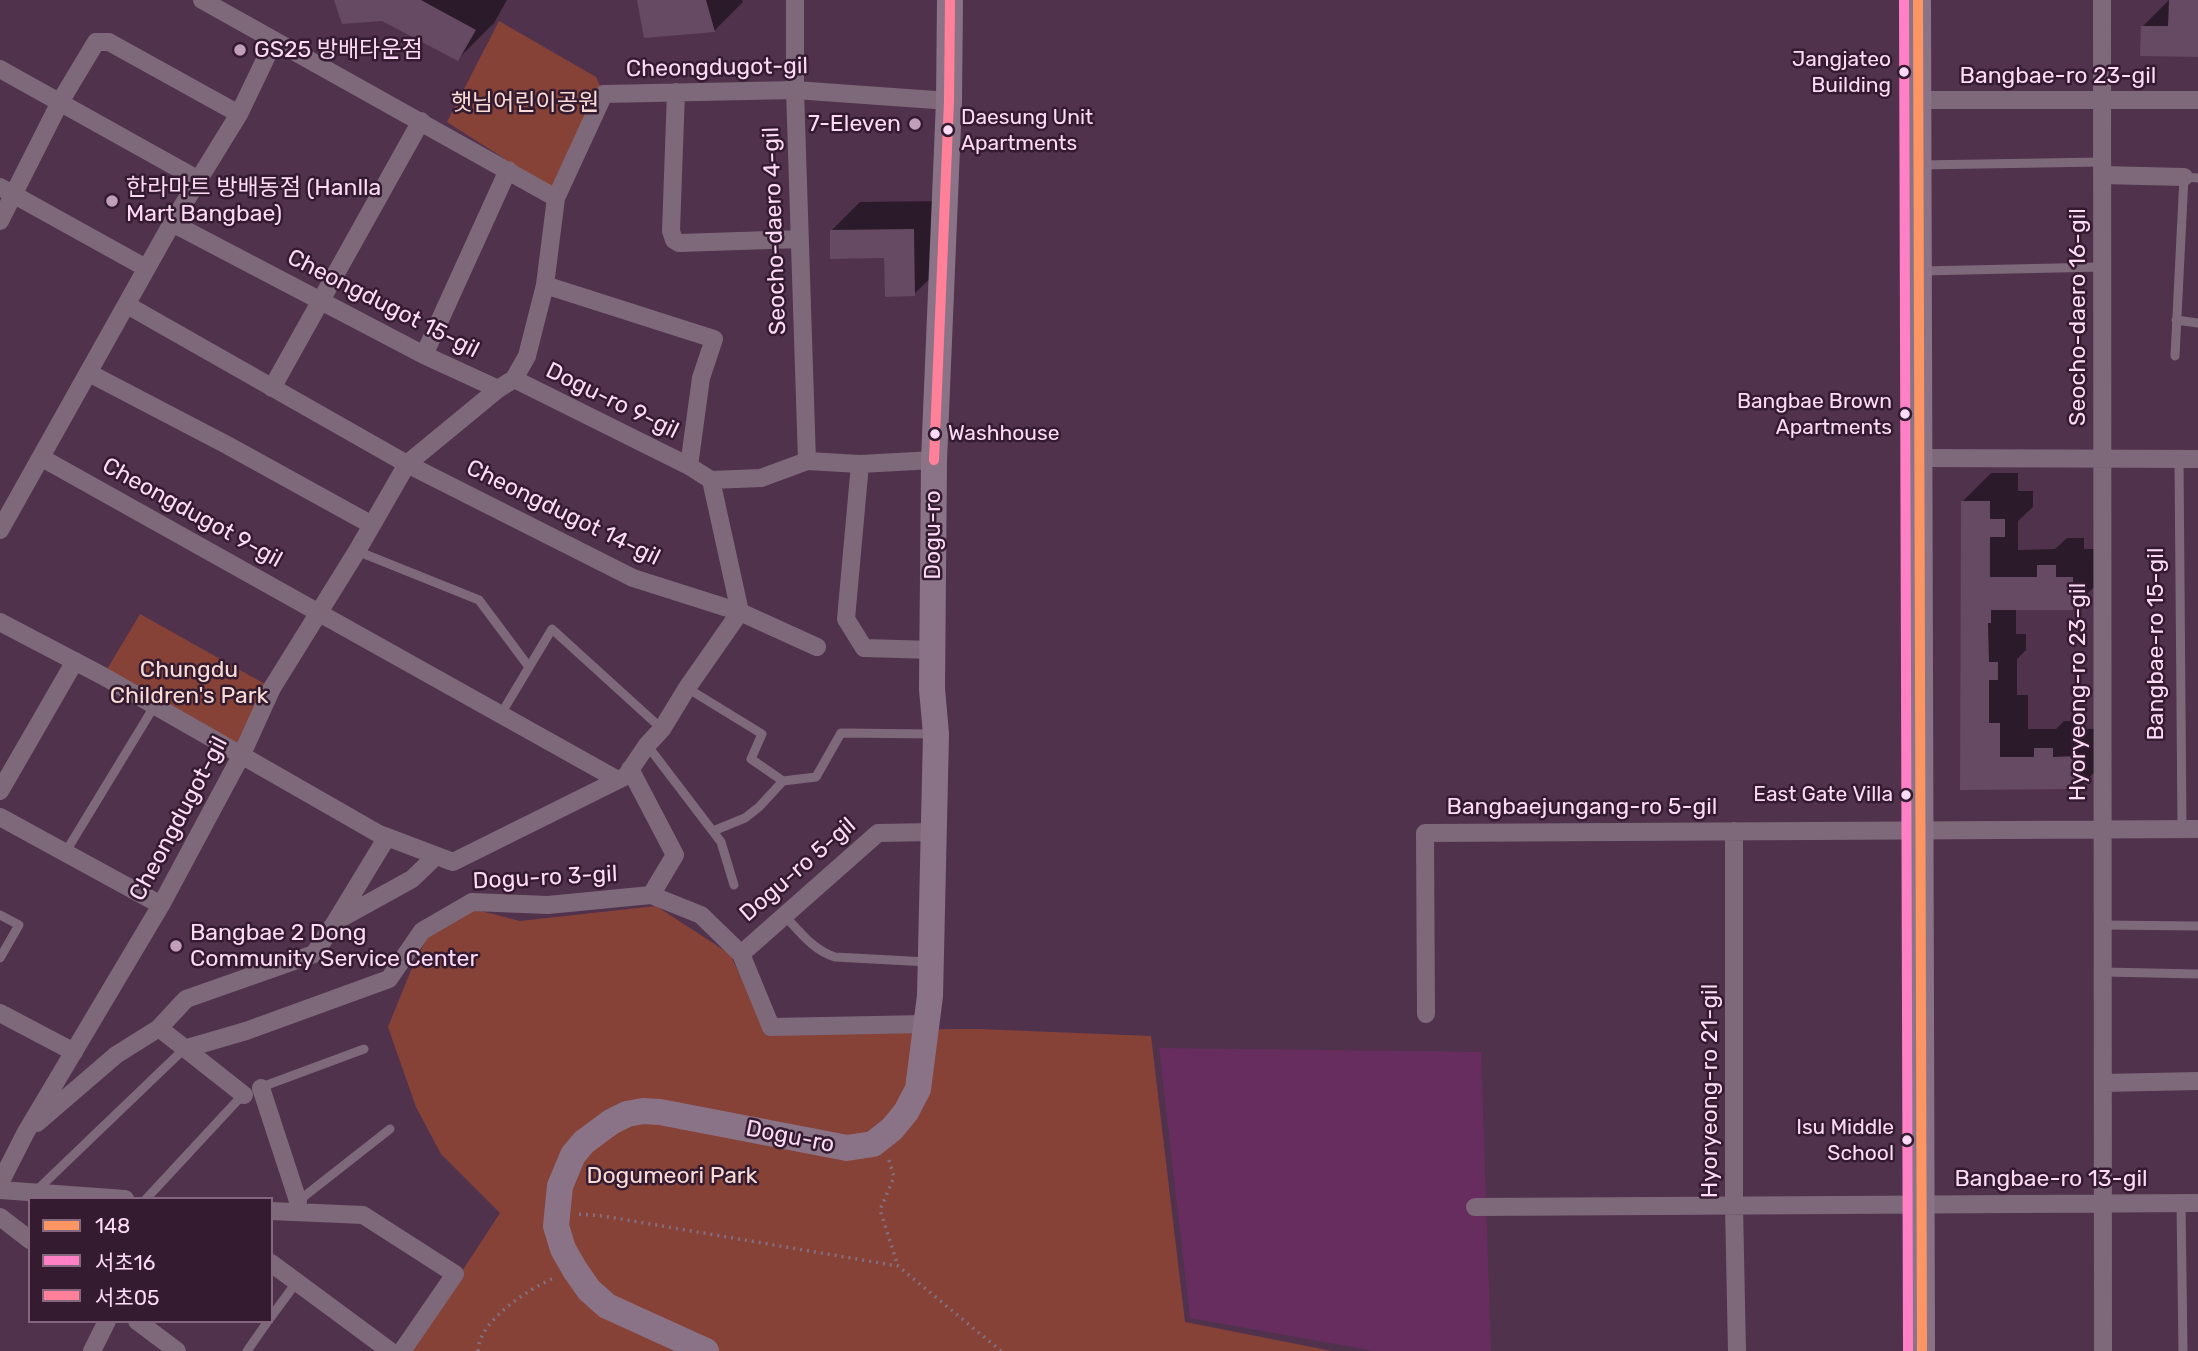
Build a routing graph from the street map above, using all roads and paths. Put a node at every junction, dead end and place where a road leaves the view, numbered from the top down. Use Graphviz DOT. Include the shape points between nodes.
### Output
graph roads {
  1 [pos="202,0"];
  2 [pos="795,0"];
  3 [pos="950,0"];
  4 [pos="1918,0"];
  5 [pos="2102,0"];
  6 [pos="274,41"];
  7 [pos="0,69"];
  8 [pos="795,90"];
  9 [pos="676,92"];
  10 [pos="1919,100"];
  11 [pos="2102,100"];
  12 [pos="2198,100"];
  13 [pos="948,101"];
  14 [pos="60,102"];
  15 [pos="239,114"];
  16 [pos="421,121"];
  17 [pos="1919,165"];
  18 [pos="2102,169"];
  19 [pos="508,170"];
  20 [pos="2191,178"];
  21 [pos="199,180"];
  22 [pos="7,191"];
  23 [pos="556,198"];
  24 [pos="0,221"];
  25 [pos="172,223"];
  26 [pos="800,239"];
  27 [pos="2102,267"];
  28 [pos="146,268"];
  29 [pos="1919,271"];
  30 [pos="545,285"];
  31 [pos="322,301"];
  32 [pos="127,305"];
  33 [pos="2176,320"];
  34 [pos="2198,323"];
  35 [pos="424,355"];
  36 [pos="2175,356"];
  37 [pos="89,373"];
  38 [pos="514,379"];
  39 [pos="272,388"];
  40 [pos="498,389"];
  41 [pos="42,458"];
  42 [pos="1919,458"];
  43 [pos="2102,459"];
  44 [pos="2179,459"];
  45 [pos="2198,459"];
  46 [pos="934,460"];
  47 [pos="807,461"];
  48 [pos="407,464"];
  49 [pos="860,464"];
  50 [pos="689,466"];
  51 [pos="711,480"];
  52 [pos="372,526"];
  53 [pos="0,530"];
  54 [pos="357,551"];
  55 [pos="318,612"];
  56 [pos="740,612"];
  57 [pos="0,622"];
  58 [pos="817,647"];
  59 [pos="933,650"];
  60 [pos="75,661"];
  61 [pos="529,667"];
  62 [pos="687,688"];
  63 [pos="155,705"];
  64 [pos="501,714"];
  65 [pos="662,729"];
  66 [pos="936,733"];
  67 [pos="647,745"];
  68 [pos="242,754"];
  69 [pos="624,774"];
  70 [pos="783,781"];
  71 [pos="0,792"];
  72 [pos="0,817"];
  73 [pos="2102,829"];
  74 [pos="2190,829"];
  75 [pos="1921,830"];
  76 [pos="713,831"];
  77 [pos="1734,831"];
  78 [pos="933,832"];
  79 [pos="387,837"];
  80 [pos="65,852"];
  81 [pos="436,856"];
  82 [pos="734,885"];
  83 [pos="651,895"];
  84 [pos="161,905"];
  85 [pos="0,915"];
  86 [pos="785,915"];
  87 [pos="336,921"];
  88 [pos="2103,925"];
  89 [pos="2198,926"];
  90 [pos="741,954"];
  91 [pos="0,958"];
  92 [pos="930,962"];
  93 [pos="2104,972"];
  94 [pos="2198,974"];
  95 [pos="0,1013"];
  96 [pos="1426,1014"];
  97 [pos="926,1024"];
  98 [pos="159,1028"];
  99 [pos="184,1049"];
  100 [pos="364,1049"];
  101 [pos="74,1052"];
  102 [pos="2198,1081"];
  103 [pos="2103,1083"];
  104 [pos="253,1091"];
  105 [pos="390,1129"];
  106 [pos="26,1132"];
  107 [pos="882,1137"];
  108 [pos="0,1183"];
  109 [pos="0,1190"];
  110 [pos="36,1191"];
  111 [pos="103,1197"];
  112 [pos="148,1197"];
  113 [pos="2103,1203"];
  114 [pos="2190,1203"];
  115 [pos="1922,1205"];
  116 [pos="1734,1206"];
  117 [pos="1475,1207"];
  118 [pos="286,1208"];
  119 [pos="557,1213"];
  120 [pos="0,1217"];
  121 [pos="28,1238"];
  122 [pos="273,1265"];
  123 [pos="898,1266"];
  124 [pos="575,1270"];
  125 [pos="296,1283"];
  126 [pos="273,1315"];
  127 [pos="106,1323"];
  128 [pos="140,1323"];
  129 [pos="267,1323"];
  130 [pos="92,1351"];
  131 [pos="177,1351"];
  132 [pos="247,1351"];
  133 [pos="390,1351"];
  134 [pos="402,1351"];
  135 [pos="478,1351"];
  136 [pos="706,1351"];
  137 [pos="1001,1351"];
  138 [pos="1737,1351"];
  139 [pos="1922,1351"];
  140 [pos="2103,1351"];
  141 [pos="2183,1351"];
  1 -- 6 [label="street"];
  2 -- 8 [label="street, Seocho-daero 4-gil"];
  3 -- 13 [label="street, Dogu-ro"];
  4 -- 10 [label="street"];
  5 -- 11 [label="street, Seocho-daero 16-gil"];
  6 -- 15 [label="street"];
  6 -- 16 [label="street"];
  7 -- 14 [label="street"];
  8 -- 9 [label="street, Cheongdugot-gil"];
  8 -- 13 [label="street, Cheongdugot-gil"];
  8 -- 26 [label="street, Seocho-daero 4-gil"];
  9 -- 23 [label="street, Cheongdugot-gil" via="604,94"];
  9 -- 26 [label="street" via="674,240"];
  10 -- 11 [label="street, Bangbae-ro 23-gil"];
  10 -- 17 [label="street"];
  11 -- 12 [label="street, Bangbae-ro 23-gil"];
  11 -- 18 [label="street, Seocho-daero 16-gil"];
  13 -- 46 [label="street, Dogu-ro"];
  14 -- 15 [label="street" via="96,42 109,42"];
  14 -- 21 [label="street"];
  14 -- 22 [label="street"];
  15 -- 21 [label="street"];
  16 -- 19 [label="street"];
  16 -- 31 [label="street"];
  17 -- 18 [label="lane"];
  17 -- 29 [label="street"];
  18 -- 20 [label="street"];
  18 -- 27 [label="street, Seocho-daero 16-gil"];
  19 -- 23 [label="street"];
  19 -- 35 [label="street"];
  20 -- 33 [label="lane"];
  21 -- 25 [label="street"];
  22 -- 24 [label="street"];
  22 -- 28 [label="street"];
  23 -- 30 [label="street, Cheongdugot-gil"];
  25 -- 28 [label="street"];
  25 -- 31 [label="street, Cheongdugot 15-gil"];
  26 -- 47 [label="street, Seocho-daero 4-gil"];
  27 -- 29 [label="lane"];
  27 -- 43 [label="street, Seocho-daero 16-gil"];
  28 -- 32 [label="street"];
  29 -- 42 [label="street"];
  30 -- 38 [label="street, Cheongdugot-gil" via="527,356"];
  30 -- 50 [label="street, Dogu-ro 9-gil" via="714,340 701,378"];
  31 -- 35 [label="street, Cheongdugot 15-gil"];
  31 -- 39 [label="street"];
  32 -- 37 [label="street"];
  32 -- 39 [label="street, Cheongdugot 14-gil"];
  33 -- 34 [label="lane"];
  33 -- 36 [label="lane"];
  35 -- 40 [label="street, Cheongdugot 15-gil"];
  37 -- 41 [label="street"];
  37 -- 52 [label="street"];
  38 -- 40 [label="street, Cheongdugot-gil"];
  38 -- 50 [label="street, Dogu-ro 9-gil"];
  39 -- 48 [label="street, Cheongdugot 14-gil"];
  40 -- 48 [label="street, Cheongdugot-gil"];
  41 -- 53 [label="street"];
  41 -- 55 [label="street, Cheongdugot 9-gil"];
  42 -- 43 [label="street"];
  42 -- 75 [label="street"];
  43 -- 44 [label="street"];
  43 -- 73 [label="street, Hyoryeong-ro 23-gil"];
  44 -- 45 [label="street"];
  44 -- 74 [label="lane, Bangbae-ro 15-gil"];
  46 -- 49 [label="street"];
  46 -- 59 [label="street, Dogu-ro"];
  47 -- 49 [label="street"];
  47 -- 51 [label="street" via="761,478"];
  48 -- 52 [label="street, Cheongdugot-gil"];
  48 -- 56 [label="street, Cheongdugot 14-gil" via="633,578"];
  49 -- 59 [label="street" via="846,619 864,648"];
  50 -- 51 [label="street, Dogu-ro 9-gil"];
  51 -- 56 [label="street"];
  52 -- 54 [label="street, Cheongdugot-gil"];
  54 -- 55 [label="street, Cheongdugot-gil"];
  54 -- 61 [label="lane" via="479,600"];
  55 -- 64 [label="street, Cheongdugot 9-gil"];
  55 -- 68 [label="street, Cheongdugot-gil" via="272,688"];
  56 -- 58 [label="street, Cheongdugot 14-gil"];
  56 -- 62 [label="street"];
  57 -- 60 [label="street"];
  59 -- 66 [label="street, Dogu-ro"];
  60 -- 63 [label="street"];
  60 -- 71 [label="street"];
  61 -- 64 [label="lane"];
  61 -- 65 [label="lane" via="552,629"];
  62 -- 65 [label="street"];
  62 -- 70 [label="lane" via="762,734 751,759"];
  63 -- 68 [label="street"];
  63 -- 80 [label="lane"];
  64 -- 69 [label="street, Cheongdugot 9-gil"];
  65 -- 67 [label="street"];
  66 -- 70 [label="lane" via="841,733 816,777"];
  66 -- 78 [label="street, Dogu-ro"];
  67 -- 69 [label="street"];
  67 -- 76 [label="lane"];
  68 -- 79 [label="street"];
  68 -- 84 [label="street, Cheongdugot-gil"];
  69 -- 81 [label="street" via="453,862"];
  69 -- 83 [label="street" via="675,855"];
  70 -- 76 [label="lane" via="746,818"];
  72 -- 80 [label="street"];
  73 -- 74 [label="street, Bangbae-ro 15-gil"];
  73 -- 75 [label="street, Bangbae-ro 15-gil"];
  73 -- 88 [label="street, Hyoryeong-ro 23-gil"];
  75 -- 77 [label="street, Bangbaejungang-ro 5-gil"];
  75 -- 115 [label="street"];
  76 -- 82 [label="lane"];
  77 -- 96 [label="street, Bangbaejungang-ro 5-gil" via="1425,833"];
  77 -- 116 [label="street, Hyoryeong-ro 21-gil"];
  78 -- 86 [label="street, Dogu-ro 5-gil" via="878,833"];
  78 -- 92 [label="street, Dogu-ro"];
  79 -- 81 [label="street"];
  79 -- 87 [label="street"];
  80 -- 84 [label="street"];
  81 -- 87 [label="street" via="412,879"];
  83 -- 90 [label="street, Dogu-ro 3-gil" via="701,915"];
  83 -- 99 [label="street, Dogu-ro 3-gil" via="548,905 472,902 422,931 389,979"];
  84 -- 101 [label="street, Cheongdugot-gil"];
  85 -- 91 [label="lane" via="19,925"];
  86 -- 90 [label="street, Dogu-ro 5-gil"];
  86 -- 92 [label="lane" via="810,943 835,957"];
  87 -- 98 [label="street" via="314,954 186,999"];
  88 -- 89 [label="lane"];
  88 -- 93 [label="street, Hyoryeong-ro 23-gil"];
  90 -- 97 [label="street, Dogu-ro 3-gil" via="771,1027"];
  92 -- 97 [label="street, Dogu-ro"];
  93 -- 94 [label="lane"];
  93 -- 103 [label="street, Hyoryeong-ro 23-gil"];
  95 -- 101 [label="street"];
  97 -- 107 [label="street, Dogu-ro" via="918,1089 906,1112"];
  98 -- 99 [label="street"];
  98 -- 106 [label="street" via="116,1055"];
  99 -- 104 [label="street"];
  99 -- 110 [label="lane"];
  100 -- 104 [label="lane"];
  101 -- 106 [label="street, Cheongdugot-gil"];
  102 -- 103 [label="street"];
  103 -- 113 [label="street, Hyoryeong-ro 23-gil"];
  104 -- 112 [label="lane"];
  104 -- 118 [label="street"];
  105 -- 118 [label="lane"];
  106 -- 108 [label="street, Cheongdugot-gil"];
  107 -- 119 [label="street, Dogu-ro" via="873,1144 847,1148 660,1112 626,1114 597,1131 573,1155 560,1186"];
  107 -- 123 [label="path" via="894,1177 880,1210"];
  109 -- 110 [label="street"];
  110 -- 111 [label="street"];
  113 -- 114 [label="street, Bangbae-ro 13-gil"];
  113 -- 115 [label="street, Bangbae-ro 13-gil"];
  113 -- 140 [label="street, Hyoryeong-ro 23-gil"];
  114 -- 141 [label="lane, Bangbae-ro 13-gil"];
  115 -- 116 [label="street, Bangbae-ro 13-gil"];
  115 -- 139 [label="street"];
  116 -- 117 [label="street, Bangbae-ro 13-gil"];
  116 -- 138 [label="street, Hyoryeong-ro 21-gil"];
  118 -- 134 [label="street" via="363,1215 455,1274"];
  119 -- 123 [label="path" via="603,1216"];
  119 -- 124 [label="street, Dogu-ro" via="563,1249"];
  120 -- 121 [label="street"];
  122 -- 125 [label="street"];
  123 -- 137 [label="path"];
  124 -- 135 [label="path" via="534,1287 498,1314"];
  124 -- 136 [label="street, Dogu-ro" via="607,1306"];
  125 -- 126 [label="lane"];
  125 -- 133 [label="street"];
  127 -- 130 [label="street"];
  128 -- 131 [label="street"];
  129 -- 132 [label="lane"];
}
